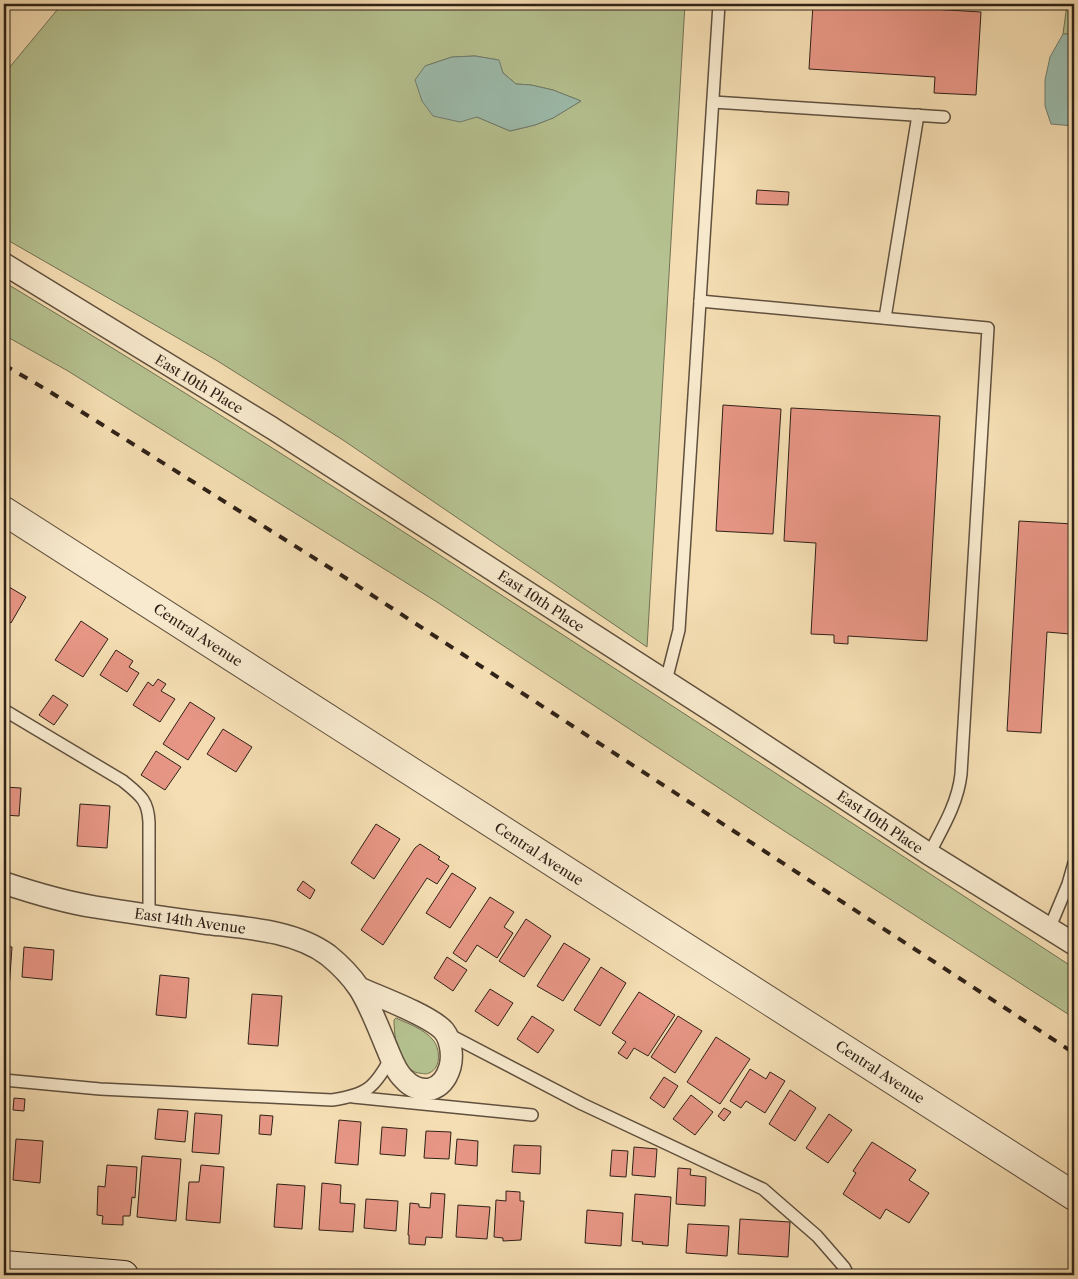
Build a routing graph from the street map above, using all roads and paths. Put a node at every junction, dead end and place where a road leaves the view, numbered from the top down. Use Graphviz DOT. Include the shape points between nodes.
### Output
graph roads {
  1 [pos="719,4"];
  2 [pos="713,102"];
  3 [pos="918,115"];
  4 [pos="944,116"];
  5 [pos="4,264"];
  6 [pos="700,301"];
  7 [pos="885,318"];
  8 [pos="4,511"];
  9 [pos="666,682"];
  10 [pos="4,710"];
  11 [pos="929,854"];
  12 [pos="1074,863"];
  13 [pos="4,883"];
  14 [pos="149,915"];
  15 [pos="1050,928"];
  16 [pos="1074,944"];
  17 [pos="359,988"];
  18 [pos="444,1032"];
  19 [pos="390,1057"];
  20 [pos="4,1080"];
  21 [pos="351,1097"];
  22 [pos="532,1115"];
  23 [pos="1074,1196"];
  24 [pos="4,1265"];
  25 [pos="124,1275"];
  26 [pos="848,1275"];
  1 -- 2 [label="lane"];
  2 -- 3 [label="lane"];
  2 -- 6 [label="lane"];
  3 -- 4 [label="lane"];
  3 -- 7 [label="lane"];
  5 -- 9 [label="street, East 10th Place" via="272,428"];
  6 -- 7 [label="lane"];
  6 -- 9 [label="lane" via="679,630"];
  7 -- 11 [label="lane" via="988,328 960,784"];
  8 -- 23 [label="street, Central Avenue"];
  9 -- 11 [label="street, East 10th Place"];
  10 -- 14 [label="lane" via="123,781 145,801 149,822"];
  11 -- 15 [label="street, East 10th Place"];
  12 -- 15 [label="lane"];
  13 -- 14 [label="street, East 14th Avenue" via="66,902"];
  14 -- 17 [label="street, East 14th Avenue" via="259,930 306,942 333,960"];
  15 -- 16 [label="street, East 10th Place"];
  17 -- 18 [label="street, East 14th Avenue" via="424,1017"];
  17 -- 19 [label="street, East 14th Avenue"];
  18 -- 19 [label="street, East 14th Avenue" via="452,1055 451,1065 441,1084 422,1090 411,1086 402,1078"];
  18 -- 26 [label="lane" via="582,1104 763,1189 817,1236"];
  19 -- 21 [label="lane" via="367,1090"];
  20 -- 21 [label="lane" via="100,1089 332,1100"];
  21 -- 22 [label="lane"];
  24 -- 25 [label="street"];
}
